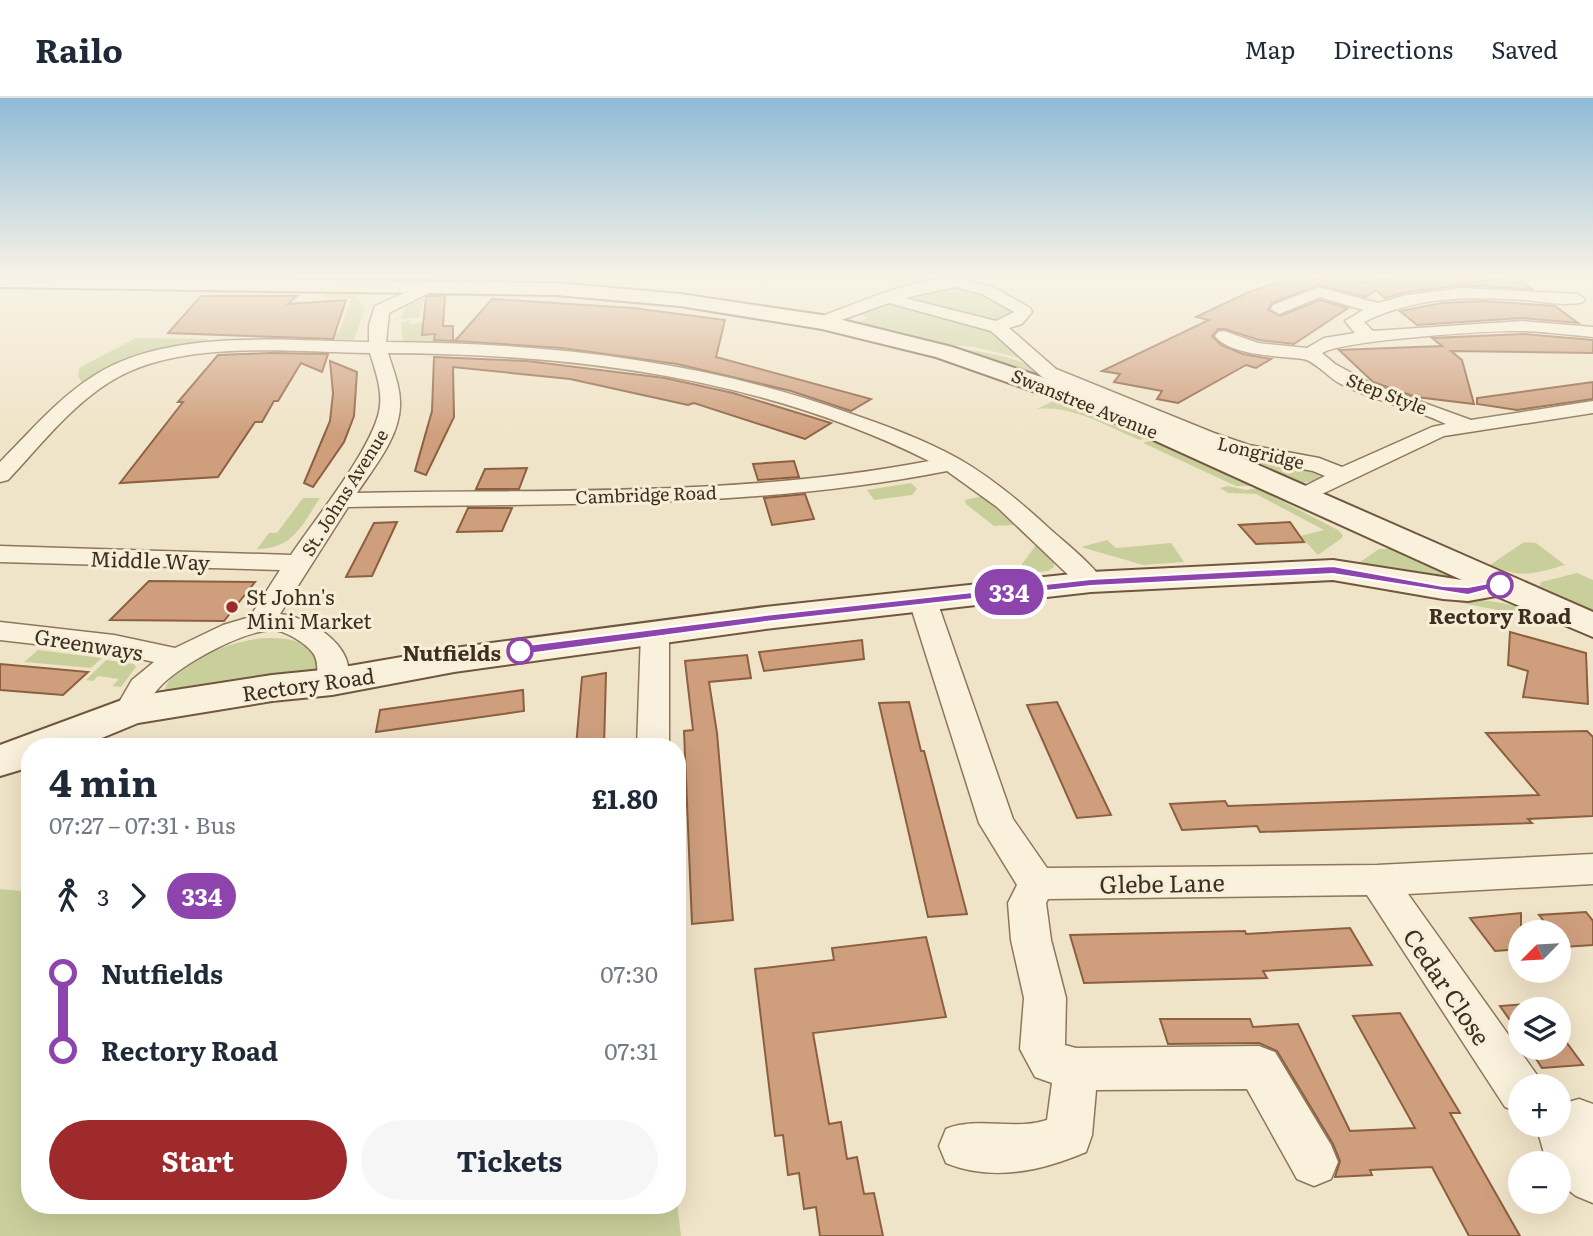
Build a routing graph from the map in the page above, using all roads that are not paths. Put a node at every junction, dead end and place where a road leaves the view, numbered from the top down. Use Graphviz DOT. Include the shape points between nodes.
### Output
graph roads {
  1 [pos="375,329"];
  2 [pos="851,329"];
  3 [pos="999,329"];
  4 [pos="1361,329"];
  5 [pos="1479,329"];
  6 [pos="1559,329"];
  7 [pos="1593,332"];
  8 [pos="1224,336"];
  9 [pos="1368,337"];
  10 [pos="377,347"];
  11 [pos="1312,354"];
  12 [pos="1593,407"];
  13 [pos="1465,425"];
  14 [pos="951,464"];
  15 [pos="0,475"];
  16 [pos="1343,475"];
  17 [pos="1301,497"];
  18 [pos="340,500"];
  19 [pos="1382,533"];
  20 [pos="0,554"];
  21 [pos="299,563"];
  22 [pos="1333,570"];
  23 [pos="1091,582"];
  24 [pos="1500,585"];
  25 [pos="923,601"];
  26 [pos="260,623"];
  27 [pos="1593,626"];
  28 [pos="0,631"];
  29 [pos="655,633"];
  30 [pos="177,659"];
  31 [pos="332,682"];
  32 [pos="130,711"];
  33 [pos="62,738"];
  34 [pos="653,738"];
  35 [pos="21,754"];
  36 [pos="0,761"];
  37 [pos="1593,869"];
  38 [pos="1377,880"];
  39 [pos="1037,884"];
  40 [pos="1076,1069"];
  41 [pos="1509,1074"];
  42 [pos="1572,1126"];
  43 [pos="963,1146"];
  44 [pos="1314,1162"];
  45 [pos="1593,1179"];
  1 -- 10 [label="street, St. Johns Avenue"];
  2 -- 17 [label="street, Swanstree Avenue" via="943,352 1041,384"];
  3 -- 16 [label="street, Longridge" via="1049,373 1206,438"];
  4 -- 9 [label="street"];
  5 -- 9 [label="street"];
  6 -- 7 [label="street"];
  8 -- 11 [label="street" via="1281,353"];
  9 -- 11 [label="street" via="1330,342"];
  10 -- 14 [label="street" via="574,355 691,374 810,406"];
  10 -- 15 [label="street" via="213,348 117,370 85,391"];
  10 -- 18 [label="street, St. Johns Avenue" via="389,388 389,418"];
  11 -- 13 [label="street, Step Style" via="1348,380"];
  12 -- 13 [label="street, Longridge"];
  13 -- 16 [label="street, Longridge" via="1419,440"];
  14 -- 18 [label="street, Cambridge Road" via="872,479 783,488"];
  14 -- 23 [label="street" via="1011,508"];
  16 -- 17 [label="street, Longridge"];
  17 -- 19 [label="street, Swanstree Avenue"];
  18 -- 21 [label="street, St. Johns Avenue"];
  19 -- 22 [label="street"];
  19 -- 24 [label="street, Swanstree Avenue"];
  20 -- 21 [label="street, Middle Way"];
  21 -- 26 [label="street, St. Johns Avenue"];
  22 -- 23 [label="street, Rectory Road"];
  22 -- 24 [label="street, Rectory Road" via="1443,589 1468,591"];
  23 -- 25 [label="street, Rectory Road"];
  24 -- 27 [label="street, Swanstree Avenue"];
  25 -- 29 [label="street, Rectory Road"];
  25 -- 39 [label="street" via="997,823"];
  26 -- 30 [label="street"];
  26 -- 31 [label="street" via="287,622 320,642 329,652"];
  28 -- 30 [label="street, Greenways" via="114,644"];
  29 -- 31 [label="street, Rectory Road"];
  29 -- 34 [label="street"];
  30 -- 32 [label="street" via="142,688"];
  31 -- 32 [label="street, Rectory Road"];
  32 -- 33 [label="street, Rectory Road"];
  35 -- 36 [label="street"];
  37 -- 38 [label="street, Glebe Lane"];
  38 -- 39 [label="street, Glebe Lane"];
  38 -- 41 [label="street, Cedar Close"];
  39 -- 40 [label="street" via="1027,902 1045,998 1042,1049 1051,1062"];
  40 -- 43 [label="street" via="1069,1135 1045,1147"];
  40 -- 44 [label="street" via="1259,1067"];
  42 -- 45 [label="street" via="1563,1150 1574,1166"];
}
